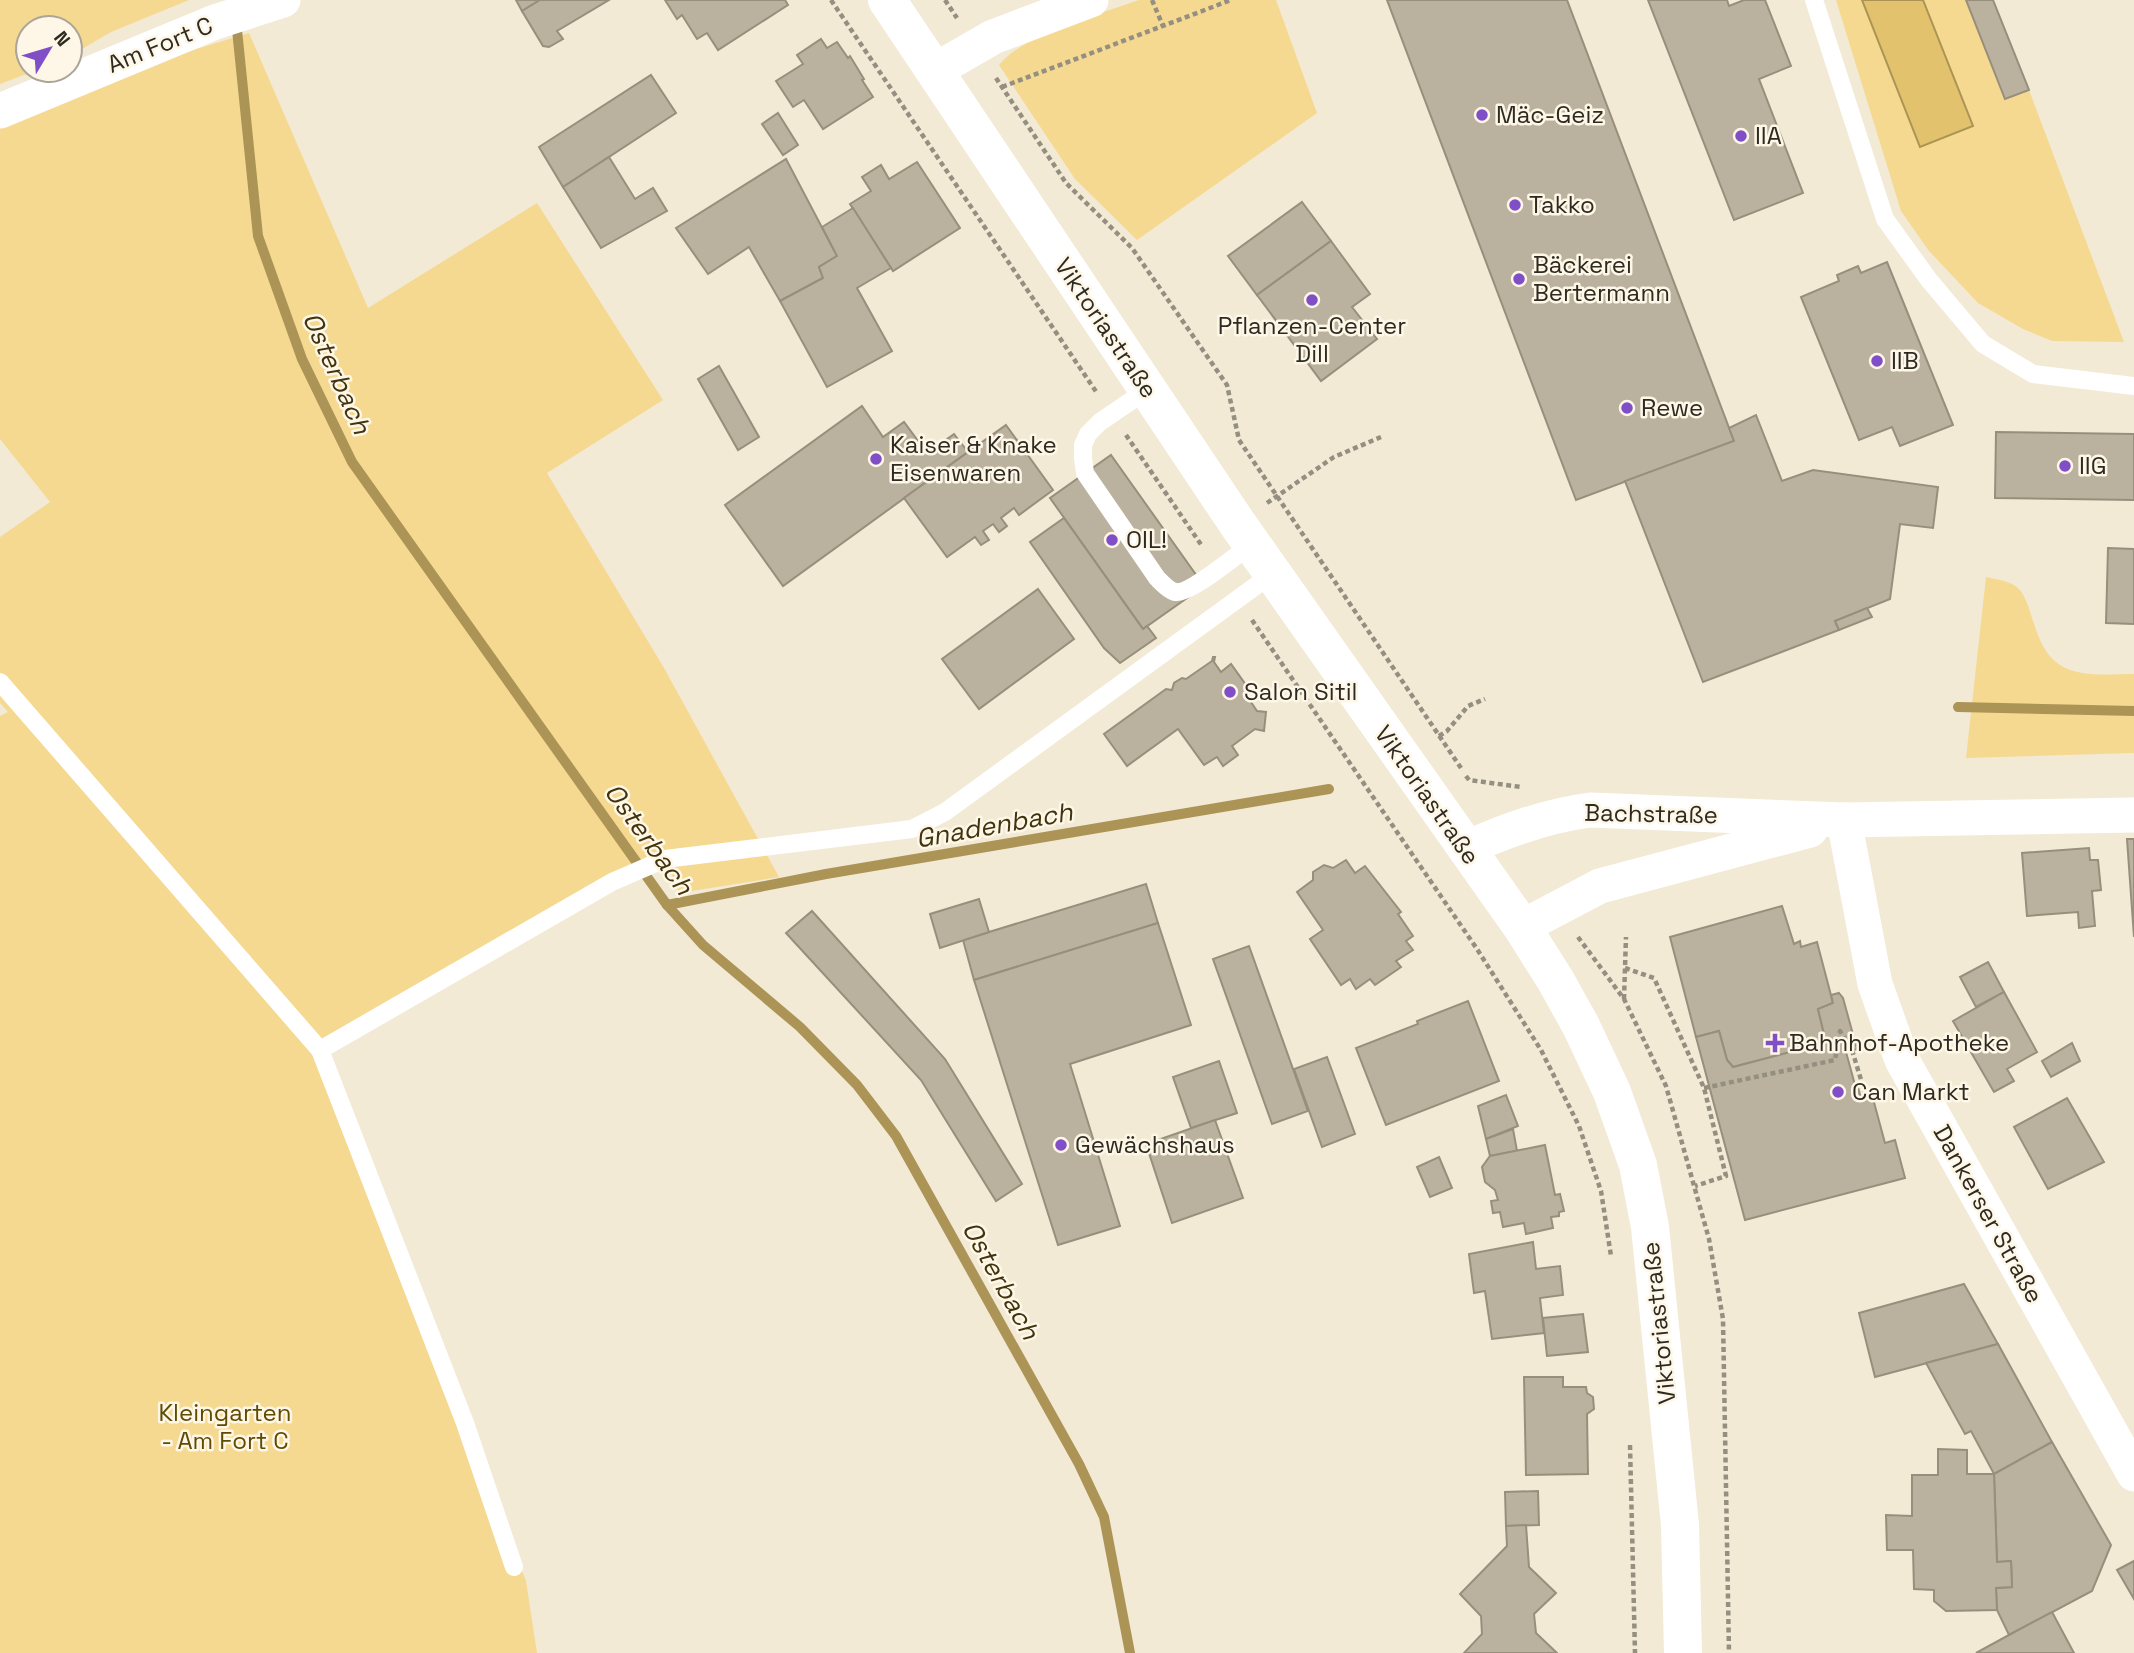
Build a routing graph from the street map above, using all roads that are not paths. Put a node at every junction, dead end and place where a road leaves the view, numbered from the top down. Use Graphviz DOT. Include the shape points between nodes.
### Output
graph roads {
  1 [pos="283,0"];
  2 [pos="887,0"];
  3 [pos="1091,0"];
  4 [pos="1814,0"];
  5 [pos="934,71"];
  6 [pos="0,111"];
  7 [pos="2134,386"];
  8 [pos="1147,390"];
  9 [pos="1254,547"];
  10 [pos="0,682"];
  11 [pos="2134,815"];
  12 [pos="1844,820"];
  13 [pos="1465,849"];
  14 [pos="1522,927"];
  15 [pos="320,1050"];
  16 [pos="2134,1474"];
  17 [pos="514,1567"];
  18 [pos="1683,1653"];
  1 -- 6 [label="street, Am Fort C" via="230,17"];
  2 -- 5 [label="main road, Viktoriastraße"];
  3 -- 5 [label="street" via="993,37"];
  4 -- 7 [label="lane" via="1885,219 1929,280 1983,344 2033,373"];
  5 -- 8 [label="main road, Viktoriastraße"];
  8 -- 9 [label="main road, Viktoriastraße"];
  8 -- 9 [label="lane" via="1111,414 1088,434 1083,445 1086,473 1157,578 1167,588 1182,592"];
  9 -- 13 [label="main road, Viktoriastraße"];
  9 -- 15 [label="lane" via="1237,598 945,812 912,829 666,859 612,882"];
  10 -- 15 [label="lane"];
  11 -- 12 [label="street, Bachstraße"];
  12 -- 13 [label="street, Bachstraße" via="1590,810 1504,830"];
  12 -- 14 [label="street, Bachstraße" via="1600,886"];
  12 -- 16 [label="street, Dankerser Straße" via="1875,984 1902,1060"];
  13 -- 14 [label="main road, Viktoriastraße"];
  14 -- 18 [label="main road, Viktoriastraße" via="1581,1026 1639,1165 1650,1227 1680,1525"];
  15 -- 17 [label="lane" via="465,1423"];
}
